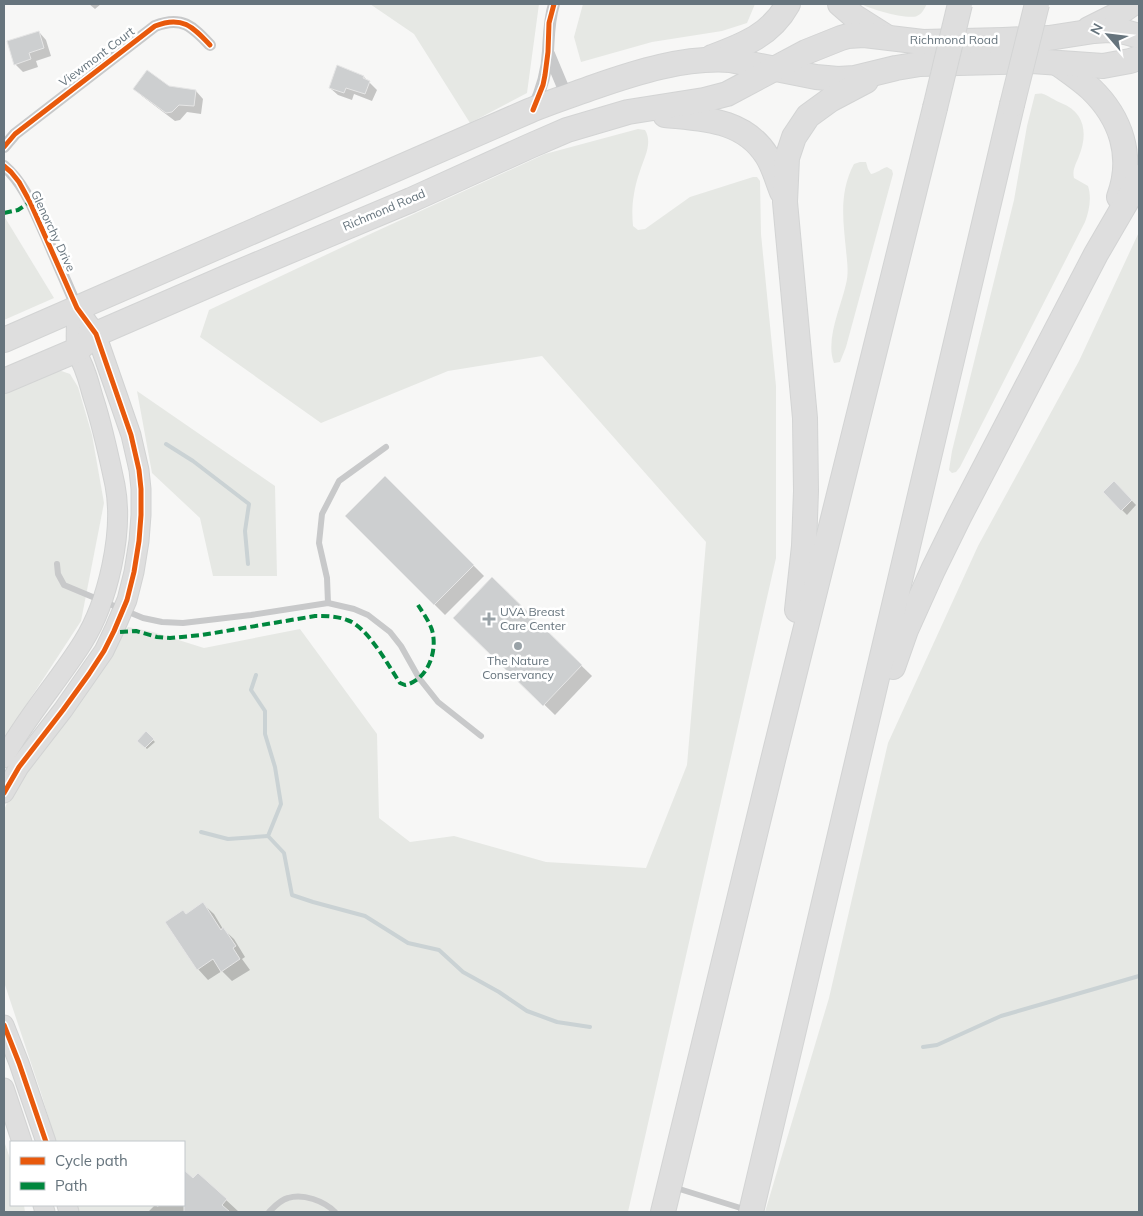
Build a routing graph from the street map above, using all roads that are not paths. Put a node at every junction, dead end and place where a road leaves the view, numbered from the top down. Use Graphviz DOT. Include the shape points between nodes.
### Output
graph roads {
  1 [pos="554,4"];
  2 [pos="788,4"];
  3 [pos="840,4"];
  4 [pos="960,4"];
  5 [pos="1037,4"];
  6 [pos="1132,4"];
  7 [pos="1080,33"];
  8 [pos="1139,36"];
  9 [pos="889,38"];
  10 [pos="210,45"];
  11 [pos="548,52"];
  12 [pos="1139,58"];
  13 [pos="702,60"];
  14 [pos="1056,63"];
  15 [pos="774,69"];
  16 [pos="887,70"];
  17 [pos="566,97"];
  18 [pos="533,110"];
  19 [pos="628,112"];
  20 [pos="530,146"];
  21 [pos="4,147"];
  22 [pos="4,166"];
  23 [pos="1139,177"];
  24 [pos="785,202"];
  25 [pos="1096,254"];
  26 [pos="77,308"];
  27 [pos="96,334"];
  28 [pos="4,340"];
  29 [pos="77,350"];
  30 [pos="4,381"];
  31 [pos="386,447"];
  32 [pos="57,564"];
  33 [pos="102,601"];
  34 [pos="328,604"];
  35 [pos="123,609"];
  36 [pos="481,736"];
  37 [pos="14,751"];
  38 [pos="773,760"];
  39 [pos="4,793"];
  40 [pos="832,867"];
  41 [pos="4,1026"];
  42 [pos="4,1088"];
  43 [pos="22,1141"];
  44 [pos="46,1141"];
  45 [pos="670,1185"];
  46 [pos="269,1212"];
  47 [pos="335,1212"];
  48 [pos="663,1212"];
  49 [pos="751,1212"];
  1 -- 11 [label="street" via="549,23"];
  2 -- 13 [label="highway" via="772,26 754,39"];
  3 -- 9 [label="highway"];
  4 -- 38 [label="highway, bridge"];
  5 -- 40 [label="highway, bridge"];
  6 -- 7 [label="highway"];
  7 -- 8 [label="highway, Richmond Road" via="1108,30"];
  7 -- 9 [label="highway, Richmond Road" via="1038,38 923,42"];
  9 -- 15 [label="highway, Richmond Road" via="848,36 814,48"];
  10 -- 21 [label="street, Viewmont Court" via="186,24 165,22 155,26 15,134"];
  11 -- 17 [label="street"];
  11 -- 18 [label="street" via="543,85"];
  12 -- 14 [label="highway, Richmond Road" via="1104,66"];
  13 -- 15 [label="highway, Richmond Road" via="730,60"];
  13 -- 17 [label="highway, Richmond Road" via="645,71"];
  14 -- 16 [label="highway, Richmond Road" via="920,64"];
  14 -- 25 [label="highway" via="1090,88 1106,106 1118,125 1123,143 1125,179"];
  15 -- 16 [label="highway, Richmond Road" via="838,79"];
  15 -- 19 [label="highway, Richmond Road" via="714,98"];
  16 -- 24 [label="highway" via="830,100 803,123 787,158"];
  17 -- 18 [label="highway, Richmond Road"];
  17 -- 20 [label="highway" via="562,112"];
  18 -- 26 [label="highway, Richmond Road"];
  19 -- 20 [label="highway, Richmond Road" via="585,124"];
  19 -- 24 [label="highway" via="712,120 740,130 767,156"];
  20 -- 27 [label="highway, Richmond Road"];
  22 -- 26 [label="street, Glenorchy Drive" via="19,182 30,202"];
  23 -- 25 [label="highway"];
  24 -- 38 [label="highway" via="805,418 806,490 797,610 775,719"];
  25 -- 40 [label="highway" via="958,517 906,630"];
  26 -- 27 [label="street"];
  26 -- 28 [label="highway, Richmond Road"];
  26 -- 29 [label="street"];
  27 -- 29 [label="highway, Richmond Road"];
  27 -- 35 [label="street" via="131,435 141,489 139,541"];
  29 -- 30 [label="highway, Richmond Road"];
  29 -- 33 [label="street" via="96,405 115,488 115,545"];
  31 -- 34 [label="lane" via="338,481 322,514 319,543 328,578"];
  32 -- 33 [label="lane" via="64,585"];
  33 -- 35 [label="lane"];
  33 -- 37 [label="street" via="83,642 28,720"];
  34 -- 35 [label="lane" via="183,623 143,618"];
  34 -- 36 [label="lane" via="354,609 379,622 401,646 419,678 438,702"];
  35 -- 37 [label="street" via="104,651 63,710"];
  37 -- 39 [label="street" via="19,767"];
  38 -- 45 [label="highway"];
  40 -- 49 [label="highway"];
  41 -- 44 [label="street"];
  42 -- 43 [label="street"];
  45 -- 48 [label="highway"];
  45 -- 49 [label="lane"];
  46 -- 47 [label="lane" via="289,1197 309,1197"];
}
